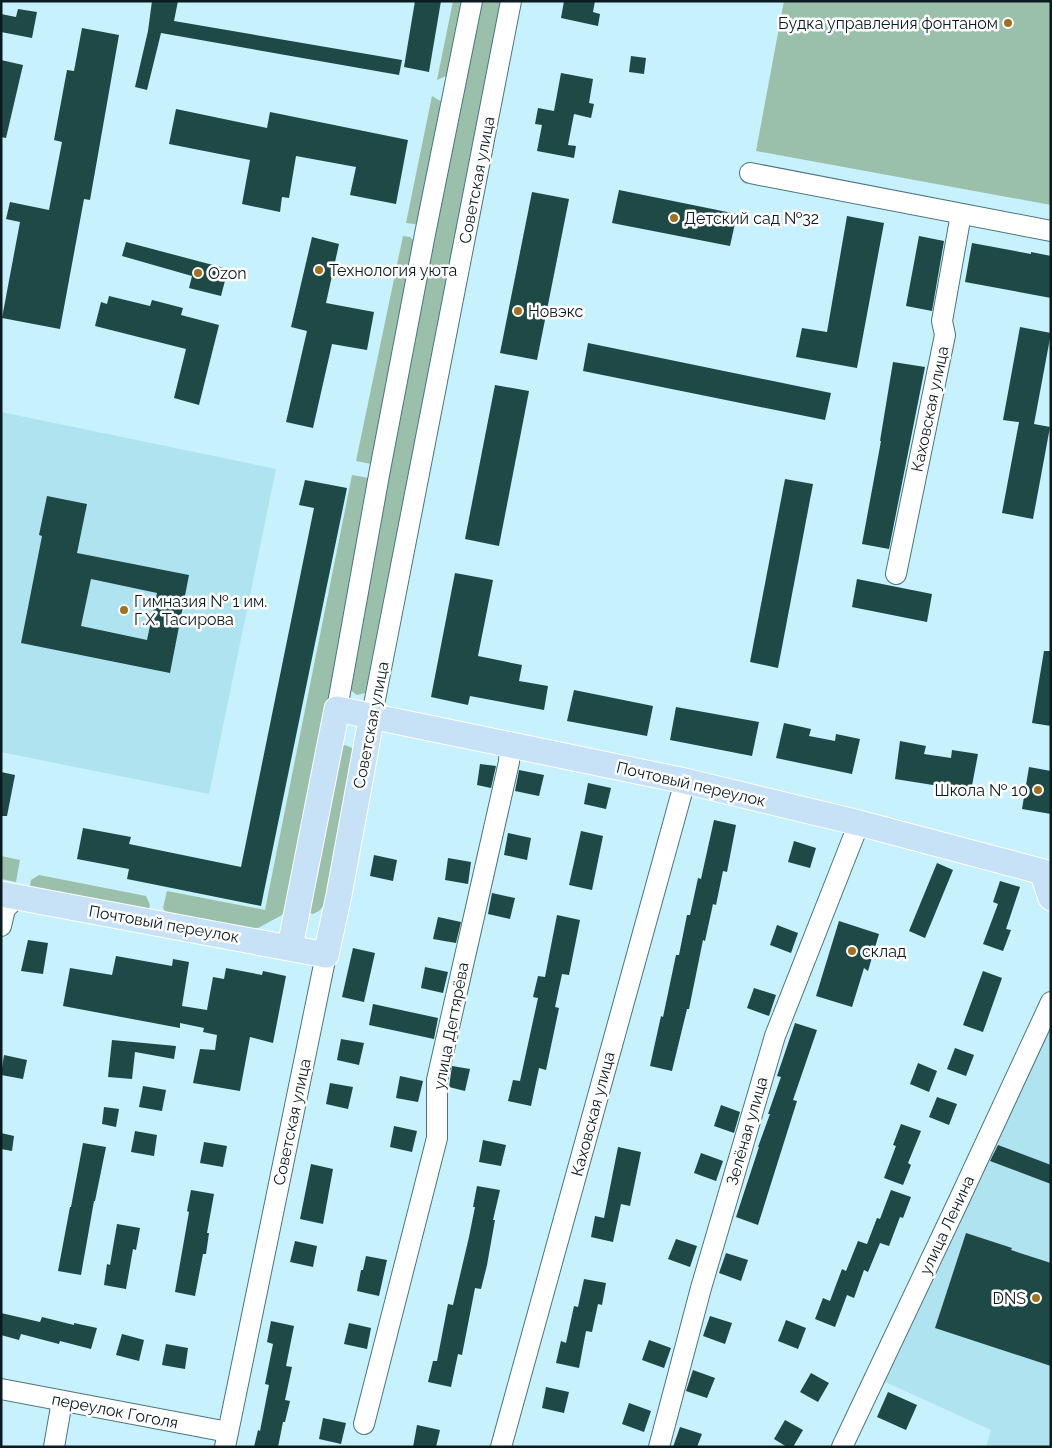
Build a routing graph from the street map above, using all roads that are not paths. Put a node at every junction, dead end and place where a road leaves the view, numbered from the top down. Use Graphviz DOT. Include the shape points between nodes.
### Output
graph roads {
  1 [pos="472,1"];
  2 [pos="511,1"];
  3 [pos="750,173"];
  4 [pos="961,214"];
  5 [pos="1051,231"];
  6 [pos="896,574"];
  7 [pos="337,709"];
  8 [pos="372,715"];
  9 [pos="510,745"];
  10 [pos="685,781"];
  11 [pos="859,823"];
  12 [pos="1046,873"];
  13 [pos="9,896"];
  14 [pos="1051,898"];
  15 [pos="1,926"];
  16 [pos="290,947"];
  17 [pos="326,955"];
  18 [pos="1051,1002"];
  19 [pos="1,1389"];
  20 [pos="62,1401"];
  21 [pos="364,1424"];
  22 [pos="226,1439"];
  23 [pos="54,1447"];
  24 [pos="501,1447"];
  25 [pos="659,1447"];
  26 [pos="842,1447"];
  1 -- 7 [label="street" via="379,475"];
  2 -- 8 [label="street, Советская улица"];
  3 -- 4 [label="street"];
  4 -- 5 [label="street"];
  4 -- 6 [label="street, Каховская улица" via="942,321 945,335"];
  7 -- 8 [label="main road, Почтовый переулок"];
  7 -- 16 [label="main road"];
  8 -- 9 [label="main road, Почтовый переулок"];
  8 -- 17 [label="main road, Советская улица"];
  9 -- 10 [label="main road, Почтовый переулок"];
  9 -- 21 [label="street, улица Дегтярёва" via="509,762 437,1080 437,1138"];
  10 -- 11 [label="main road, Почтовый переулок"];
  10 -- 24 [label="street, Каховская улица"];
  11 -- 12 [label="main road, Почтовый переулок"];
  11 -- 25 [label="street, Зелёная улица" via="775,1036 701,1288"];
  12 -- 14 [label="main road, Почтовый переулок"];
  13 -- 15 [label="street"];
  13 -- 16 [label="main road, Почтовый переулок"];
  16 -- 17 [label="main road, Почтовый переулок"];
  17 -- 22 [label="street, Советская улица"];
  18 -- 26 [label="street, улица Ленина"];
  19 -- 20 [label="street, переулок Гоголя"];
  20 -- 22 [label="street, переулок Гоголя"];
  20 -- 23 [label="street"];
}
